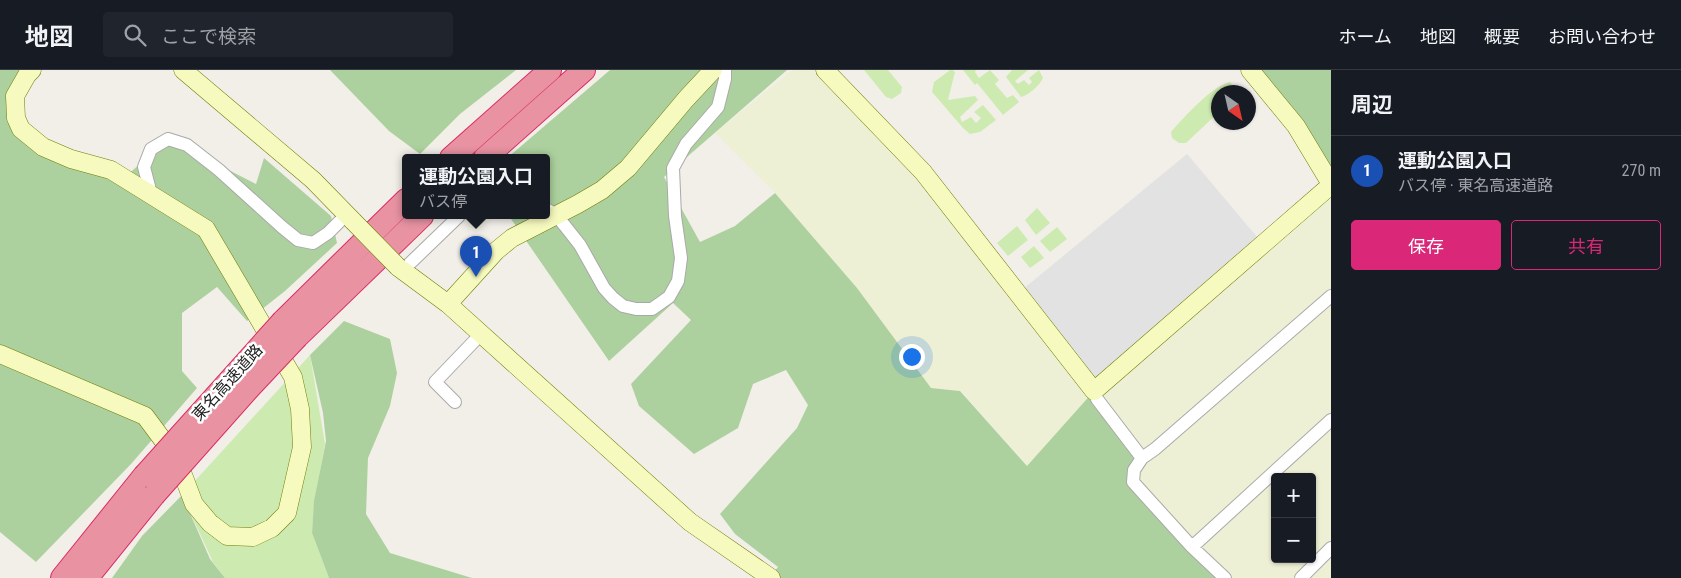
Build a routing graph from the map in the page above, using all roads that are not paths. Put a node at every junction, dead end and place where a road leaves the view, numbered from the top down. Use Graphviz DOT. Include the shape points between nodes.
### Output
graph roads {
  1 [pos="32,70"];
  2 [pos="183,70"];
  3 [pos="550,70"];
  4 [pos="584,70"];
  5 [pos="713,70"];
  6 [pos="725,70"];
  7 [pos="825,70"];
  8 [pos="1250,70"];
  9 [pos="456,154"];
  10 [pos="490,154"];
  11 [pos="1331,184"];
  12 [pos="151,194"];
  13 [pos="402,204"];
  14 [pos="551,212"];
  15 [pos="350,218"];
  16 [pos="418,219"];
  17 [pos="456,219"];
  18 [pos="540,219"];
  19 [pos="400,268"];
  20 [pos="1331,296"];
  21 [pos="448,304"];
  22 [pos="290,329"];
  23 [pos="481,334"];
  24 [pos="0,354"];
  25 [pos="1094,391"];
  26 [pos="455,402"];
  27 [pos="1331,420"];
  28 [pos="1142,458"];
  29 [pos="149,486"];
  30 [pos="133,521"];
  31 [pos="1192,547"];
  32 [pos="1331,548"];
  33 [pos="70,575"];
  34 [pos="96,578"];
  35 [pos="771,578"];
  36 [pos="1225,578"];
  37 [pos="1301,578"];
  1 -- 12 [label="street" via="15,96 16,118 21,129 43,147 111,170"];
  2 -- 15 [label="street" via="313,180"];
  3 -- 9 [label="highway"];
  4 -- 10 [label="highway"];
  5 -- 14 [label="street" via="628,168 602,190"];
  6 -- 14 [label="street" via="718,107 686,144 673,168 674,216 680,258 678,280 669,297 652,309 623,306 604,288 580,244"];
  7 -- 25 [label="street" via="923,172"];
  8 -- 11 [label="street" via="1296,126"];
  11 -- 25 [label="street"];
  12 -- 15 [label="street" via="144,167 150,149 168,139 187,145 298,240 313,243"];
  12 -- 24 [label="street" via="206,229 293,378 300,409 302,448 287,513 272,528 253,537 227,536 210,523 194,504 177,459 145,416"];
  13 -- 22 [label="highway, 東名高速道路"];
  15 -- 19 [label="street, bridge"];
  16 -- 22 [label="highway, 東名高速道路"];
  17 -- 19 [label="street"];
  18 -- 21 [label="street" via="496,251"];
  19 -- 21 [label="street"];
  20 -- 28 [label="street"];
  21 -- 23 [label="street"];
  22 -- 29 [label="highway, 東名高速道路, bridge" via="250,386"];
  23 -- 26 [label="street" via="435,382"];
  23 -- 35 [label="street" via="690,522"];
  25 -- 28 [label="street"];
  27 -- 31 [label="street"];
  28 -- 31 [label="street" via="1134,470 1133,482"];
  29 -- 30 [label="highway, 東名高速道路"];
  29 -- 33 [label="highway, 東名高速道路"];
  30 -- 33 [label="highway, 東名高速道路"];
  30 -- 34 [label="highway"];
  31 -- 36 [label="street"];
  32 -- 37 [label="street"];
}
